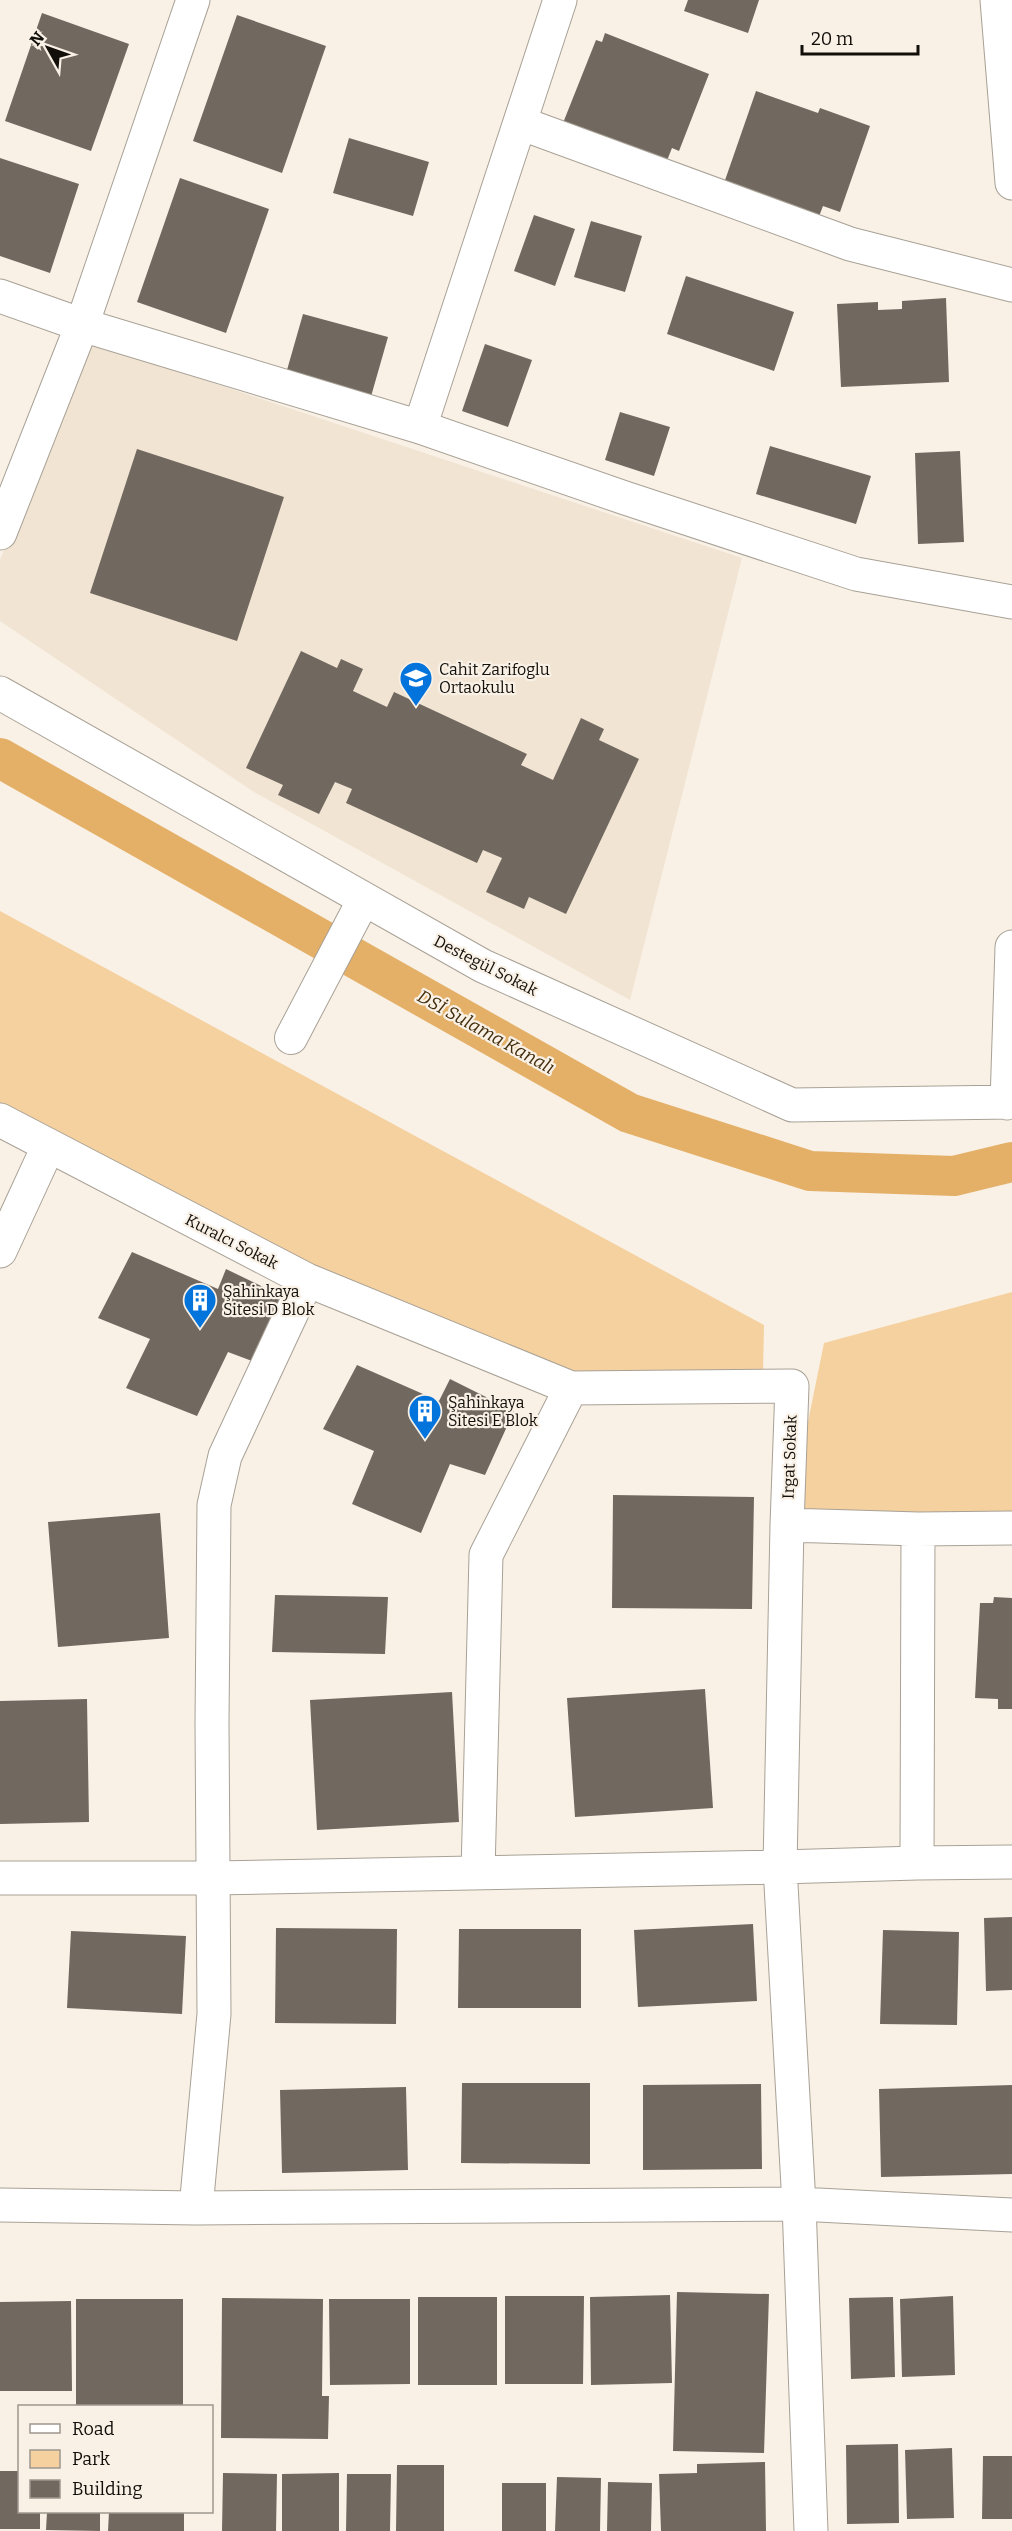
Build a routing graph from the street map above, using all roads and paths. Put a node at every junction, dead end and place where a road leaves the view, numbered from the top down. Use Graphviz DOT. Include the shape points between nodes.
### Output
graph roads {
  1 [pos="193,0"];
  2 [pos="560,0"];
  3 [pos="997,0"];
  4 [pos="520,123"];
  5 [pos="1012,183"];
  6 [pos="1012,285"];
  7 [pos="0,296"];
  8 [pos="82,325"];
  9 [pos="420,427"];
  10 [pos="0,533"];
  11 [pos="1012,602"];
  12 [pos="0,693"];
  13 [pos="364,899"];
  14 [pos="1012,947"];
  15 [pos="291,1038"];
  16 [pos="1009,1102"];
  17 [pos="0,1120"];
  18 [pos="48,1147"];
  19 [pos="0,1251"];
  20 [pos="307,1280"];
  21 [pos="571,1388"];
  22 [pos="787,1525"];
  23 [pos="1012,1528"];
  24 [pos="918,1529"];
  25 [pos="1012,1862"];
  26 [pos="917,1863"];
  27 [pos="780,1867"];
  28 [pos="478,1873"];
  29 [pos="0,1878"];
  30 [pos="213,1878"];
  31 [pos="799,2204"];
  32 [pos="0,2205"];
  33 [pos="196,2208"];
  34 [pos="1012,2215"];
  35 [pos="811,2531"];
  1 -- 8 [label="street"];
  2 -- 4 [label="street"];
  3 -- 5 [label="street"];
  4 -- 6 [label="street" via="850,244"];
  4 -- 9 [label="street"];
  7 -- 8 [label="street"];
  8 -- 9 [label="street"];
  8 -- 10 [label="street"];
  9 -- 11 [label="street" via="856,574"];
  12 -- 13 [label="street, Destegül Sokak"];
  13 -- 15 [label="street"];
  13 -- 16 [label="street, Destegül Sokak" via="483,966 792,1105"];
  14 -- 16 [label="street"];
  17 -- 18 [label="street, Kuralcı Sokak"];
  18 -- 19 [label="street"];
  18 -- 20 [label="street, Kuralcı Sokak"];
  20 -- 21 [label="street, Kuralcı Sokak"];
  20 -- 30 [label="street" via="225,1456 214,1505"];
  21 -- 22 [label="street, Irgat Sokak" via="792,1386"];
  21 -- 28 [label="street" via="486,1555"];
  22 -- 24 [label="street"];
  22 -- 27 [label="street"];
  23 -- 24 [label="street"];
  24 -- 26 [label="street"];
  25 -- 26 [label="street"];
  26 -- 27 [label="street"];
  27 -- 28 [label="street"];
  27 -- 31 [label="street"];
  28 -- 30 [label="street"];
  29 -- 30 [label="street"];
  30 -- 33 [label="street" via="214,2014"];
  31 -- 33 [label="street"];
  31 -- 34 [label="street"];
  31 -- 35 [label="street"];
  32 -- 33 [label="street"];
}
